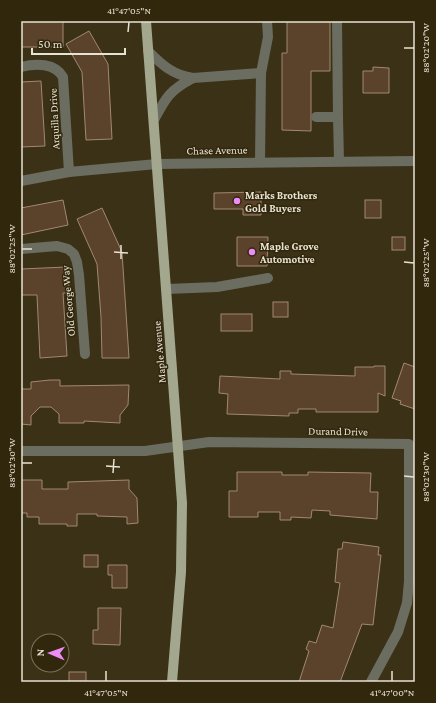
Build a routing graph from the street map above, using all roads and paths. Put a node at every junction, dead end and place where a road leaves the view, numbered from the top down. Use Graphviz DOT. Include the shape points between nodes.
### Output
graph roads {
  1 [pos="146,21"];
  2 [pos="267,21"];
  3 [pos="337,21"];
  4 [pos="148,51"];
  5 [pos="26,66"];
  6 [pos="261,73"];
  7 [pos="193,78"];
  8 [pos="316,116"];
  9 [pos="338,117"];
  10 [pos="154,120"];
  11 [pos="339,161"];
  12 [pos="415,161"];
  13 [pos="260,162"];
  14 [pos="157,164"];
  15 [pos="69,172"];
  16 [pos="21,181"];
  17 [pos="21,249"];
  18 [pos="268,278"];
  19 [pos="166,289"];
  20 [pos="85,354"];
  21 [pos="179,447"];
  22 [pos="21,451"];
  23 [pos="172,682"];
  24 [pos="371,682"];
  1 -- 4 [label="main road, Maple Avenue"];
  2 -- 6 [label="street" via="268,37"];
  3 -- 9 [label="street"];
  4 -- 7 [label="street" via="167,70"];
  4 -- 10 [label="main road, Maple Avenue"];
  5 -- 15 [label="street, Arquilla Drive" via="44,65 56,68 64,77"];
  6 -- 7 [label="street"];
  6 -- 13 [label="street"];
  7 -- 10 [label="street" via="168,94"];
  8 -- 9 [label="street"];
  9 -- 11 [label="street"];
  10 -- 14 [label="main road, Maple Avenue"];
  11 -- 12 [label="street, Chase Avenue"];
  11 -- 13 [label="street, Chase Avenue"];
  13 -- 14 [label="street, Chase Avenue"];
  14 -- 15 [label="street, Chase Avenue"];
  14 -- 19 [label="main road, Maple Avenue"];
  15 -- 16 [label="street, Chase Avenue"];
  17 -- 20 [label="street, Old George Way" via="57,246 74,254 79,275"];
  18 -- 19 [label="street" via="218,287"];
  19 -- 21 [label="main road, Maple Avenue"];
  21 -- 22 [label="street, Durand Drive" via="145,451"];
  21 -- 23 [label="main road, Maple Avenue" via="183,536"];
  21 -- 24 [label="street, Durand Drive" via="209,442 409,444 407,603 398,632"];
}
